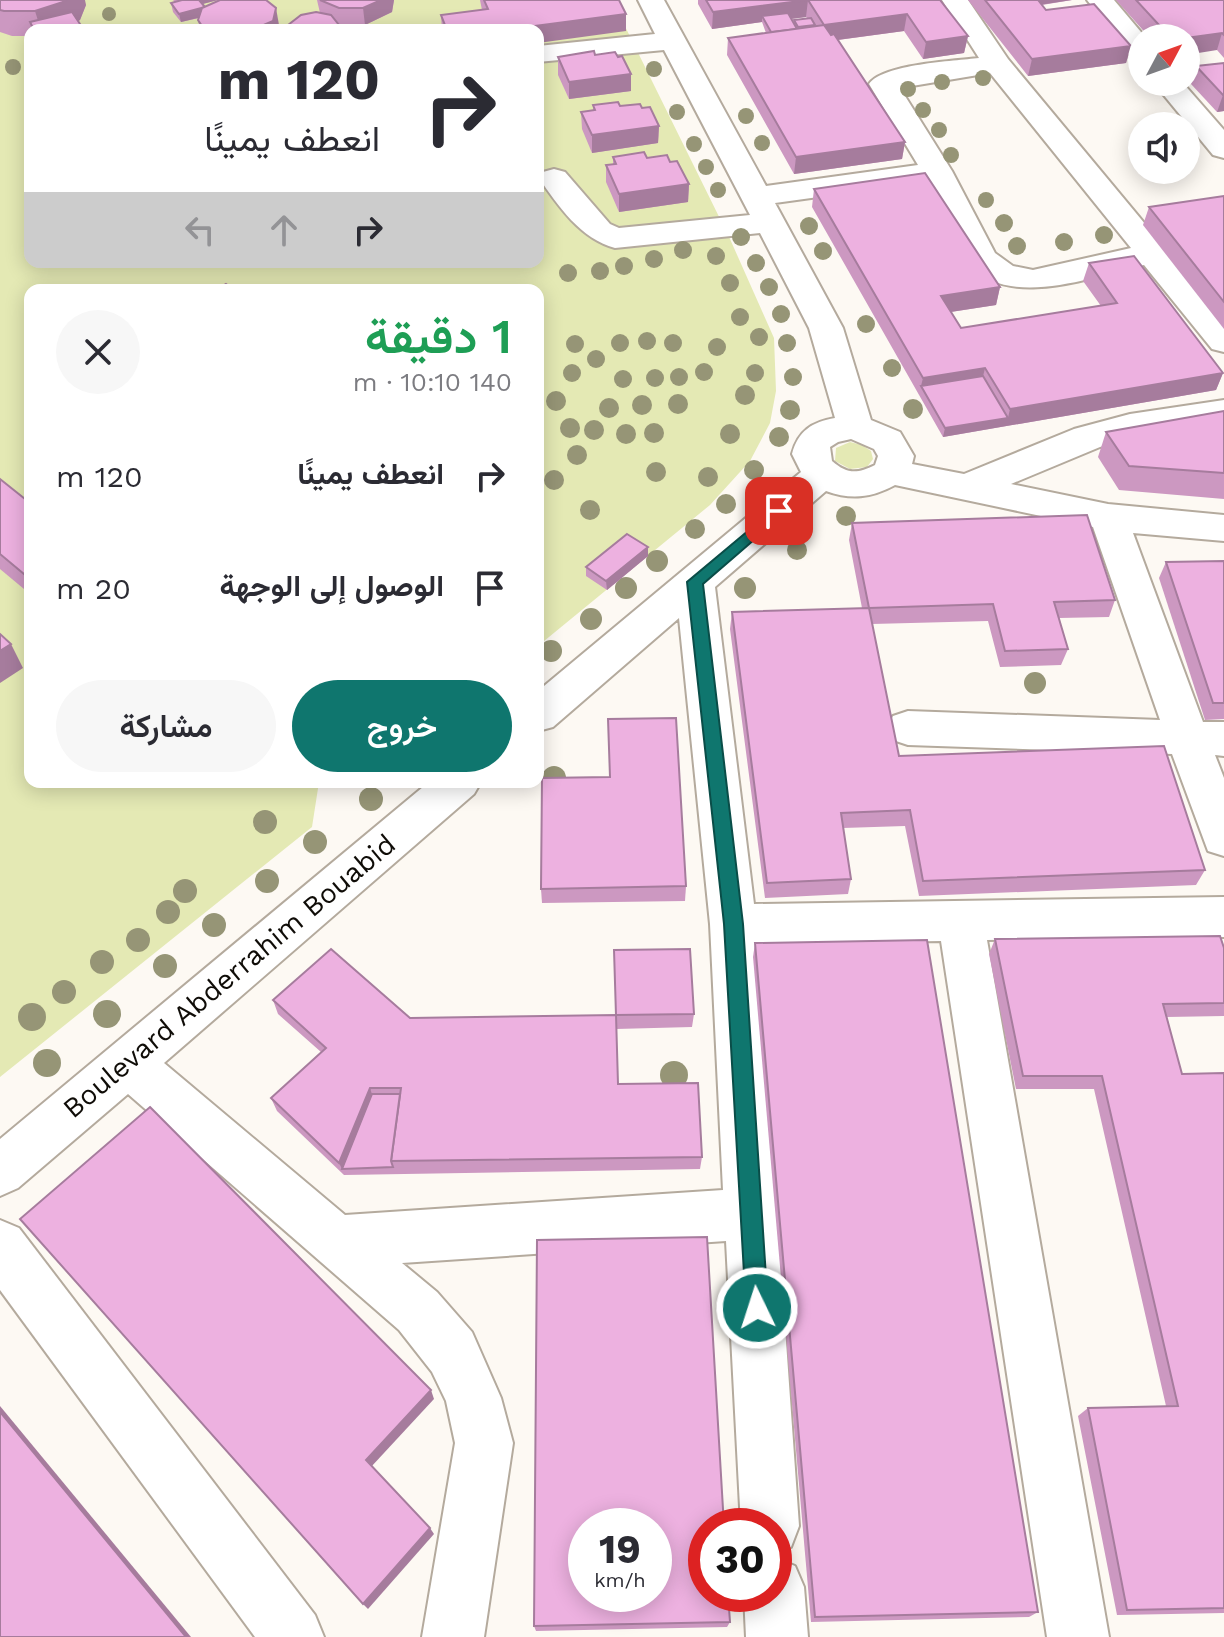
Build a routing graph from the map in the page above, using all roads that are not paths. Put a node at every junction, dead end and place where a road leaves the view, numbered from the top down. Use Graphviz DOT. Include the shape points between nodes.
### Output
graph roads {
  1 [pos="651,0"];
  2 [pos="955,0"];
  3 [pos="1100,0"];
  4 [pos="1128,34"];
  5 [pos="672,41"];
  6 [pos="544,53"];
  7 [pos="997,64"];
  8 [pos="1181,96"];
  9 [pos="1218,134"];
  10 [pos="937,171"];
  11 [pos="554,178"];
  12 [pos="762,210"];
  13 [pos="1154,253"];
  14 [pos="1224,341"];
  15 [pos="1224,412"];
  16 [pos="855,427"];
  17 [pos="891,472"];
  18 [pos="821,475"];
  19 [pos="969,487"];
  20 [pos="1108,517"];
  21 [pos="1224,528"];
  22 [pos="695,582"];
  23 [pos="544,710"];
  24 [pos="908,728"];
  25 [pos="1207,739"];
  26 [pos="452,788"];
  27 [pos="1224,838"];
  28 [pos="1224,917"];
  29 [pos="961,922"];
  30 [pos="733,924"];
  31 [pos="128,1063"];
  32 [pos="0,1171"];
  33 [pos="751,1214"];
  34 [pos="338,1241"];
  35 [pos="0,1246"];
  36 [pos="769,1508"];
  37 [pos="776,1612"];
  38 [pos="293,1637"];
  39 [pos="453,1637"];
  40 [pos="777,1637"];
  41 [pos="1078,1637"];
  1 -- 5 [label="street"];
  2 -- 7 [label="street"];
  3 -- 4 [label="street"];
  5 -- 6 [label="street"];
  5 -- 12 [label="street"];
  7 -- 10 [label="street" via="883,84"];
  7 -- 13 [label="street"];
  8 -- 9 [label="street"];
  10 -- 12 [label="street"];
  10 -- 13 [label="street" via="982,259 1002,273 1033,280"];
  11 -- 12 [label="street" via="599,231 615,238"];
  12 -- 16 [label="street" via="826,328"];
  13 -- 14 [label="street"];
  15 -- 19 [label="street" via="1087,438"];
  16 -- 17 [label="street" via="878,435 893,448"];
  16 -- 18 [label="street" via="823,432 813,441 808,452"];
  17 -- 18 [label="street" via="859,486"];
  17 -- 19 [label="street"];
  18 -- 22 [label="street"];
  19 -- 20 [label="street"];
  20 -- 21 [label="street"];
  20 -- 25 [label="street"];
  22 -- 23 [label="street"];
  22 -- 30 [label="street"];
  24 -- 25 [label="street"];
  25 -- 27 [label="street"];
  26 -- 31 [label="street, Boulevard Abderrahim Bouabid"];
  28 -- 29 [label="street"];
  29 -- 30 [label="street"];
  29 -- 41 [label="street"];
  30 -- 33 [label="street"];
  31 -- 32 [label="street, Boulevard Abderrahim Bouabid"];
  31 -- 34 [label="street"];
  33 -- 34 [label="street"];
  33 -- 36 [label="street"];
  34 -- 39 [label="street" via="418,1311 452,1352 473,1398 484,1443"];
  35 -- 38 [label="street"];
  37 -- 40 [label="street"];
}
